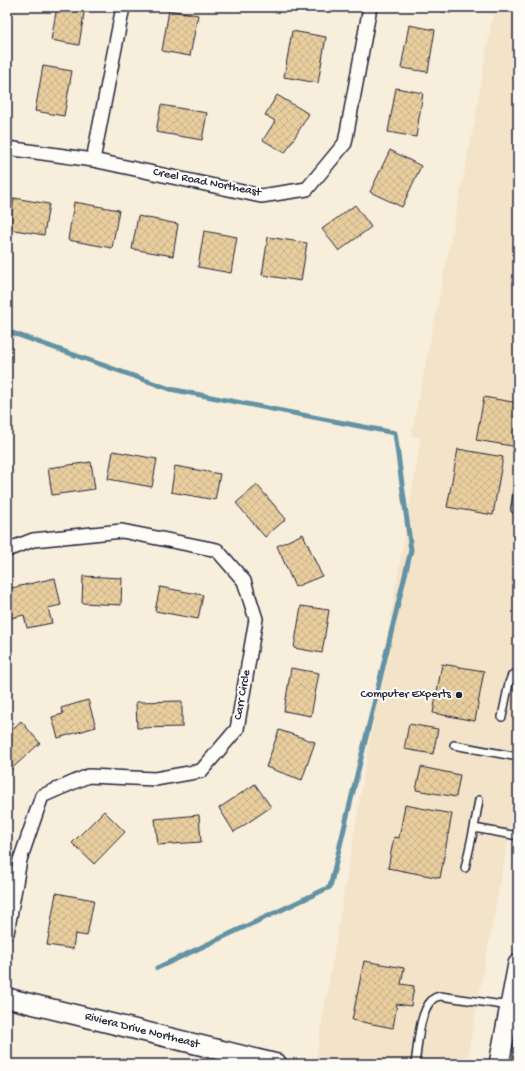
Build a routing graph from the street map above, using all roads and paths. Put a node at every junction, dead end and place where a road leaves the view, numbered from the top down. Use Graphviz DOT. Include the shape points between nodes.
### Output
graph roads {
  1 [pos="123,7"];
  2 [pos="370,7"];
  3 [pos="7,148"];
  4 [pos="94,160"];
  5 [pos="518,489"];
  6 [pos="518,509"];
  7 [pos="7,550"];
  8 [pos="518,673"];
  9 [pos="502,717"];
  10 [pos="454,745"];
  11 [pos="518,757"];
  12 [pos="479,800"];
  13 [pos="474,828"];
  14 [pos="518,836"];
  15 [pos="465,868"];
  16 [pos="7,933"];
  17 [pos="518,964"];
  18 [pos="7,998"];
  19 [pos="510,1006"];
  20 [pos="277,1064"];
  21 [pos="415,1064"];
  22 [pos="499,1064"];
  1 -- 4 [label="street"];
  2 -- 4 [label="street, Creel Road Northeast" via="346,143 307,189 261,196"];
  3 -- 4 [label="street, Creel Road Northeast"];
  5 -- 6 [label="lane" via="515,508"];
  7 -- 16 [label="street, Carr Circle" via="33,540 122,531 217,550 244,581 256,619 238,729 201,772 155,779 88,776 42,796 20,860"];
  8 -- 9 [label="lane" via="510,679"];
  10 -- 11 [label="lane"];
  12 -- 13 [label="lane"];
  13 -- 14 [label="lane"];
  13 -- 15 [label="lane"];
  17 -- 19 [label="street"];
  18 -- 20 [label="street, Riviera Drive Northeast"];
  19 -- 21 [label="lane" via="440,996 433,998 423,1016"];
  19 -- 22 [label="street"];
}
